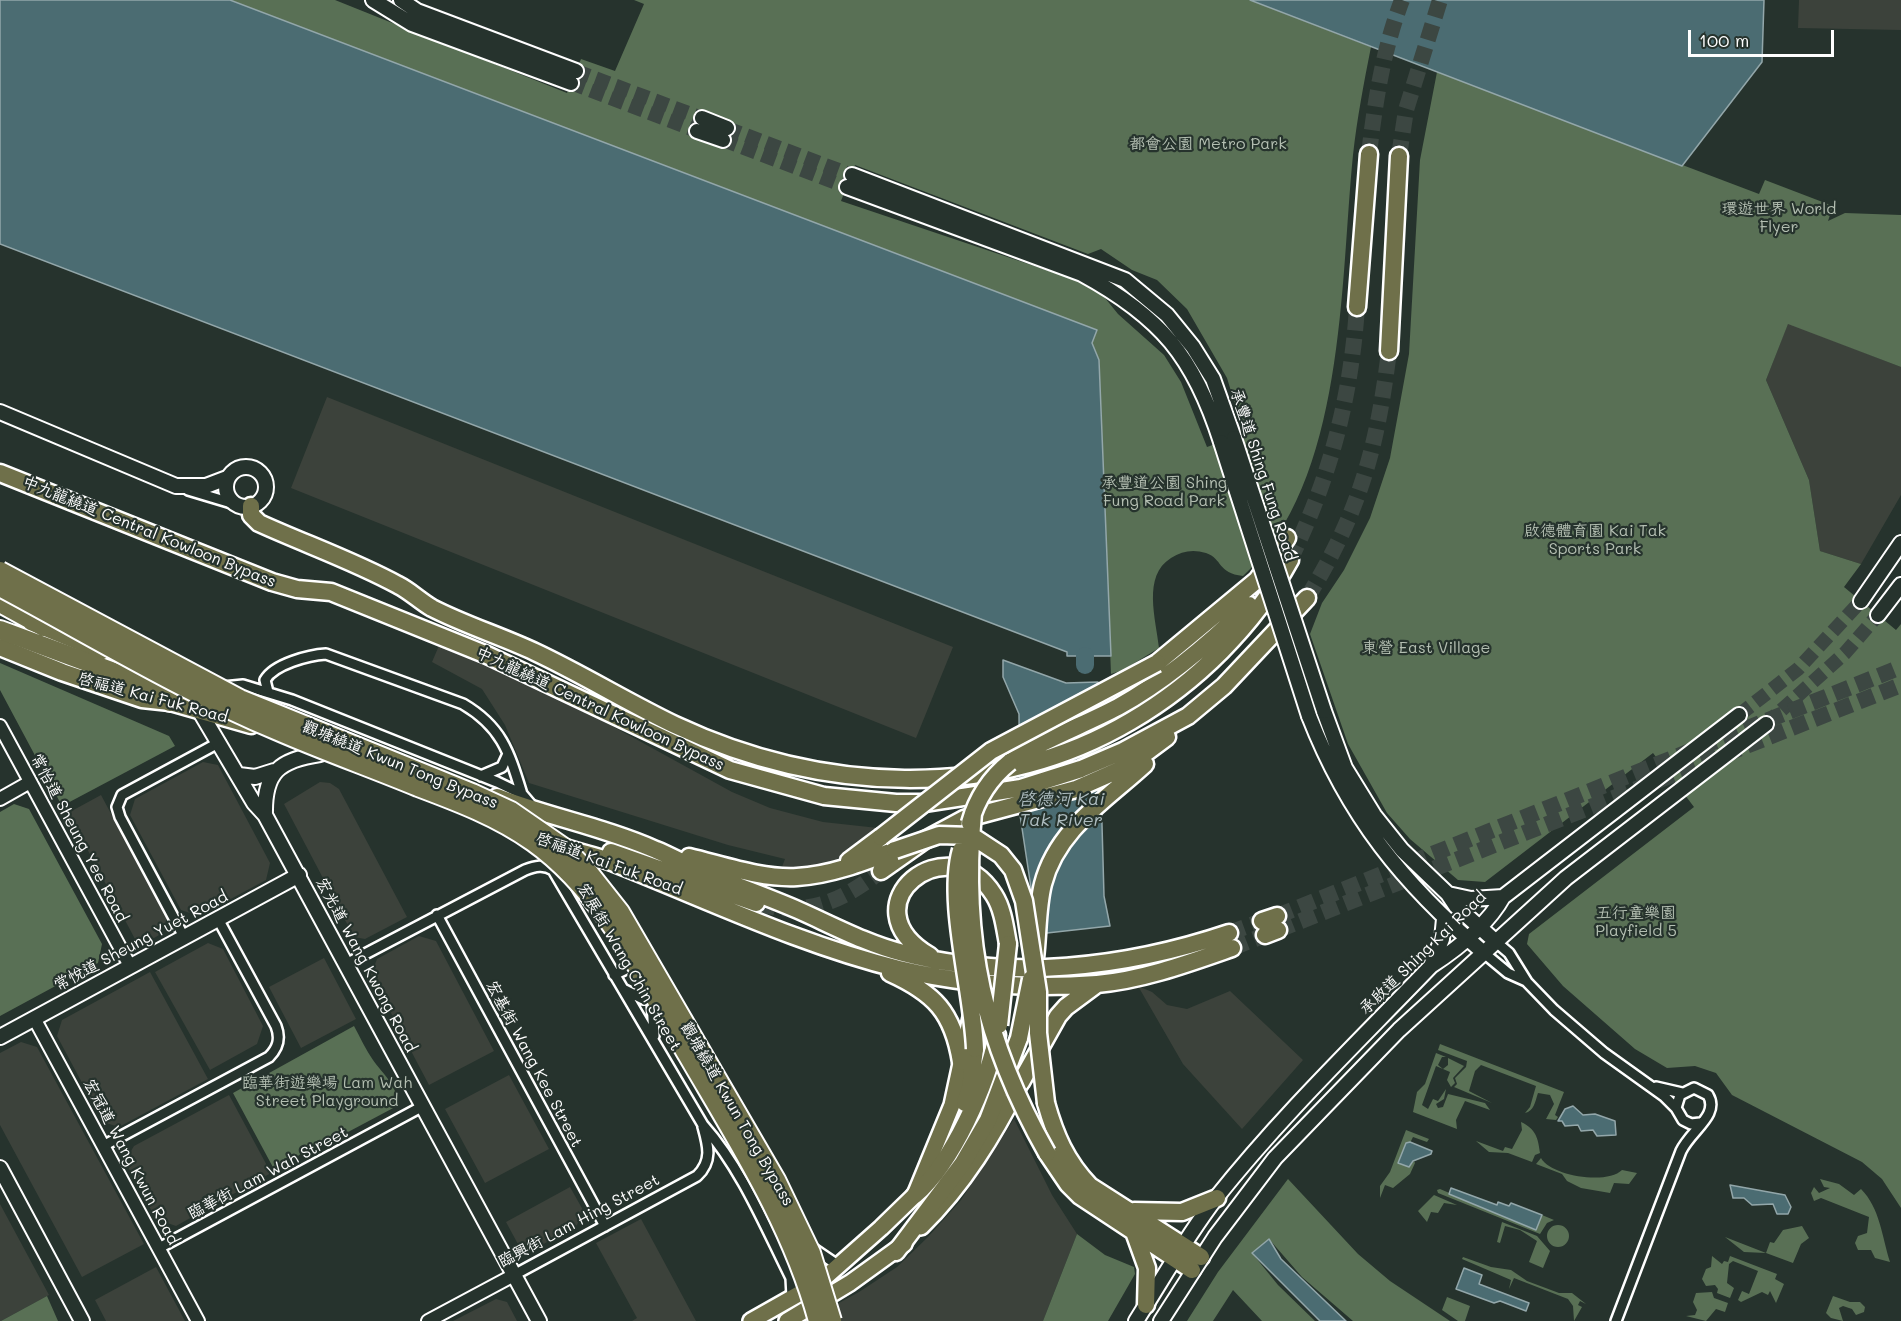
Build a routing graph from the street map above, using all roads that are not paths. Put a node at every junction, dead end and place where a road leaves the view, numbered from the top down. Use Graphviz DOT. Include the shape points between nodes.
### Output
graph roads {
  1 [pos="374,0"];
  2 [pos="401,0"];
  3 [pos="699,124"];
  4 [pos="725,134"];
  5 [pos="1369,154"];
  6 [pos="1399,156"];
  7 [pos="849,181"];
  8 [pos="1357,307"];
  9 [pos="1389,351"];
  10 [pos="0,412"];
  11 [pos="1228,440"];
  12 [pos="0,473"];
  13 [pos="227,478"];
  14 [pos="176,486"];
  15 [pos="245,506"];
  16 [pos="1287,538"];
  17 [pos="1901,543"];
  18 [pos="0,571"];
  19 [pos="1901,585"];
  20 [pos="0,587"];
  21 [pos="1306,598"];
  22 [pos="1861,601"];
  23 [pos="0,603"];
  24 [pos="0,611"];
  25 [pos="1878,615"];
  26 [pos="44,627"];
  27 [pos="0,630"];
  28 [pos="0,647"];
  29 [pos="212,688"];
  30 [pos="268,692"];
  31 [pos="170,702"];
  32 [pos="199,710"];
  33 [pos="1739,715"];
  34 [pos="1188,716"];
  35 [pos="1766,724"];
  36 [pos="0,726"];
  37 [pos="220,742"];
  38 [pos="320,754"];
  39 [pos="508,754"];
  40 [pos="1128,765"];
  41 [pos="274,771"];
  42 [pos="239,775"];
  43 [pos="481,776"];
  44 [pos="30,783"];
  45 [pos="522,794"];
  46 [pos="0,799"];
  47 [pos="970,810"];
  48 [pos="537,811"];
  49 [pos="265,815"];
  50 [pos="551,844"];
  51 [pos="656,849"];
  52 [pos="834,871"];
  53 [pos="880,871"];
  54 [pos="299,875"];
  55 [pos="566,888"];
  56 [pos="1448,894"];
  57 [pos="1503,897"];
  58 [pos="759,904"];
  59 [pos="437,915"];
  60 [pos="219,919"];
  61 [pos="1444,919"];
  62 [pos="1477,928"];
  63 [pos="184,937"];
  64 [pos="1466,938"];
  65 [pos="1495,941"];
  66 [pos="1484,953"];
  67 [pos="854,956"];
  68 [pos="939,961"];
  69 [pos="346,964"];
  70 [pos="130,966"];
  71 [pos="1431,966"];
  72 [pos="1033,972"];
  73 [pos="614,975"];
  74 [pos="1527,982"];
  75 [pos="1098,984"];
  76 [pos="622,988"];
  77 [pos="652,1000"];
  78 [pos="34,1018"];
  79 [pos="688,1023"];
  80 [pos="0,1037"];
  81 [pos="656,1044"];
  82 [pos="961,1062"];
  83 [pos="1021,1082"];
  84 [pos="1651,1085"];
  85 [pos="1682,1092"];
  86 [pos="423,1106"];
  87 [pos="1676,1108"];
  88 [pos="1683,1120"];
  89 [pos="1700,1123"];
  90 [pos="703,1125"];
  91 [pos="956,1139"];
  92 [pos="103,1146"];
  93 [pos="1681,1151"];
  94 [pos="0,1168"];
  95 [pos="915,1195"];
  96 [pos="1217,1198"];
  97 [pos="790,1199"];
  98 [pos="1124,1209"];
  99 [pos="763,1222"];
  100 [pos="605,1226"];
  101 [pos="1134,1232"];
  102 [pos="159,1248"];
  103 [pos="896,1252"];
  104 [pos="1179,1252"];
  105 [pos="1196,1264"];
  106 [pos="839,1266"];
  107 [pos="514,1275"];
  108 [pos="792,1297"];
  109 [pos="1146,1305"];
  110 [pos="82,1321"];
  111 [pos="198,1321"];
  112 [pos="428,1321"];
  113 [pos="539,1321"];
  114 [pos="751,1321"];
  115 [pos="787,1321"];
  116 [pos="818,1321"];
  117 [pos="832,1321"];
  118 [pos="1136,1321"];
  119 [pos="1161,1321"];
  120 [pos="1616,1321"];
  1 -- 2 [label="main road" via="412,24 573,77 417,11"];
  3 -- 4 [label="main road"];
  5 -- 8 [label="highway"];
  6 -- 9 [label="highway"];
  7 -- 11 [label="main road, 承豐道 Shing Fung Road" via="1082,274 1117,293 1158,327 1186,361"];
  10 -- 14 [label="main road"];
  11 -- 56 [label="main road, 承豐道 Shing Fung Road, bridge" via="1345,768 1374,815 1402,850"];
  11 -- 61 [label="main road, 承豐道 Shing Fung Road, bridge" via="1309,716 1333,774 1378,846"];
  12 -- 47 [label="highway, 中九龍繞道 Central Kowloon Bypass" via="272,582 331,592 520,669 699,757 766,782 824,796"];
  13 -- 14 [label="main road" via="206,486"];
  13 -- 15 [label="main road" via="228,497"];
  13 -- 15 [label="main road" via="248,466 264,478 265,491 259,502"];
  14 -- 15 [label="street"];
  15 -- 47 [label="highway, 中九龍繞道 Central Kowloon Bypass, bridge" via="259,523 400,585 431,607 534,651 677,725 773,761 856,777 973,775 1025,766 1056,757 1127,723 1184,685 1219,653 1239,632 1290,560 1232,621 1158,683 1016,758 991,780"];
  16 -- 52 [label="highway, bridge" via="1257,580 1156,663 991,751"];
  17 -- 22 [label="main road"];
  18 -- 117 [label="highway, 觀塘繞道 Kwun Tong Bypass, bridge" via="240,699 489,800 566,849 620,912 776,1180 811,1253"];
  19 -- 25 [label="main road"];
  20 -- 116 [label="highway, 觀塘繞道 Kwun Tong Bypass, bridge" via="250,719 481,812 524,836 556,861 591,897 615,930 757,1175 795,1250"];
  21 -- 34 [label="highway, 中九龍繞道 Central Kowloon Bypass" via="1247,664"];
  23 -- 26 [label="highway"];
  24 -- 26 [label="highway, 啓福道 Kai Fuk Road"];
  26 -- 29 [label="highway, 啓福道 Kai Fuk Road" via="155,671"];
  27 -- 31 [label="highway" via="149,685"];
  28 -- 31 [label="highway, 啓福道 Kai Fuk Road" via="82,680 142,699"];
  29 -- 30 [label="street, 啓福道 Kai Fuk Road" via="243,685"];
  29 -- 48 [label="highway, 啓福道 Kai Fuk Road" via="242,696"];
  30 -- 39 [label="street" via="265,680 271,673 326,654 463,704 498,733"];
  30 -- 43 [label="street, 啓福道 Kai Fuk Road"];
  31 -- 32 [label="highway, 啓福道 Kai Fuk Road"];
  32 -- 37 [label="main road, 宏光道 Wang Kwong Road"];
  32 -- 38 [label="highway, 啓福道 Kai Fuk Road" via="257,727"];
  33 -- 57 [label="main road, 承啟道 Shing Kai Road"];
  34 -- 40 [label="highway"];
  34 -- 40 [label="highway, 中九龍繞道 Central Kowloon Bypass"];
  35 -- 65 [label="main road" via="1574,872"];
  36 -- 44 [label="street, 常怡道 Sheung Yee Road"];
  37 -- 42 [label="main road, 宏光道 Wang Kwong Road"];
  37 -- 63 [label="street" via="122,795 117,807"];
  38 -- 41 [label="main road" via="296,759"];
  38 -- 50 [label="highway, 啓福道 Kai Fuk Road"];
  39 -- 43 [label="street" via="502,767"];
  39 -- 45 [label="street"];
  40 -- 47 [label="highway, 中九龍繞道 Central Kowloon Bypass" via="1051,780"];
  40 -- 47 [label="highway" via="1045,800"];
  40 -- 72 [label="highway, bridge" via="1072,829 1053,858 1042,887"];
  41 -- 42 [label="main road" via="255,777"];
  41 -- 49 [label="main road" via="266,790"];
  42 -- 49 [label="main road, 宏光道 Wang Kwong Road" via="254,804"];
  43 -- 45 [label="street, 啓福道 Kai Fuk Road"];
  44 -- 46 [label="street"];
  44 -- 70 [label="street, 常怡道 Sheung Yee Road"];
  45 -- 48 [label="street, 啓福道 Kai Fuk Road"];
  47 -- 53 [label="highway"];
  47 -- 91 [label="highway, bridge" via="956,885 975,1048 970,1087"];
  47 -- 101 [label="highway, bridge" via="968,885 974,944 986,1008 1014,1091 1068,1184"];
  48 -- 51 [label="highway, 啓福道 Kai Fuk Road" via="585,823"];
  49 -- 54 [label="main road, 宏光道 Wang Kwong Road"];
  50 -- 58 [label="highway" via="615,852"];
  50 -- 67 [label="highway, 啓福道 Kai Fuk Road" via="612,862"];
  51 -- 52 [label="highway" via="752,872 795,877"];
  51 -- 68 [label="highway, 啓福道 Kai Fuk Road" via="702,872 889,948"];
  52 -- 72 [label="highway, bridge" via="939,835 972,836 1001,855 1012,870 1024,901"];
  54 -- 60 [label="main road, 常悅道 Sheung Yuet Road"];
  54 -- 69 [label="main road, 宏光道 Wang Kwong Road"];
  55 -- 59 [label="street, 宏展街 Wang Chin Street" via="553,870 538,866"];
  55 -- 73 [label="street, 宏展街 Wang Chin Street"];
  55 -- 73 [label="street" via="595,899 607,910 634,957 634,965"];
  56 -- 57 [label="main road" via="1471,899"];
  56 -- 62 [label="main road, 承豐道 Shing Fung Road"];
  57 -- 62 [label="main road, 承啟道 Shing Kai Road"];
  59 -- 69 [label="street, 宏展街 Wang Chin Street"];
  59 -- 100 [label="street, 宏基街 Wang Kee Street"];
  60 -- 63 [label="main road, 常悅道 Sheung Yuet Road"];
  60 -- 92 [label="street" via="276,1026 279,1041 275,1051"];
  61 -- 64 [label="main road, 承豐道 Shing Fung Road"];
  61 -- 71 [label="main road" via="1442,942"];
  62 -- 64 [label="main road, 承啟道 Shing Kai Road"];
  62 -- 65 [label="main road, 承豐道 Shing Fung Road"];
  63 -- 70 [label="main road, 常悅道 Sheung Yuet Road"];
  64 -- 66 [label="main road, 承豐道 Shing Fung Road"];
  64 -- 71 [label="main road, 承啟道 Shing Kai Road"];
  65 -- 66 [label="main road"];
  65 -- 74 [label="street" via="1509,954"];
  66 -- 74 [label="street" via="1508,973"];
  66 -- 105 [label="main road" via="1399,1030 1275,1158"];
  67 -- 75 [label="highway, 啓福道 Kai Fuk Road" via="961,980 1031,986"];
  67 -- 82 [label="highway" via="906,980 937,1003 955,1032"];
  68 -- 75 [label="highway, 啓福道 Kai Fuk Road" via="1012,967 1083,965 1231,940 1184,965"];
  68 -- 91 [label="highway, bridge" via="908,939 898,920 898,904 903,888 926,869 962,869 983,882 998,902 1008,944 992,1060"];
  69 -- 86 [label="main road, 宏光道 Wang Kwong Road"];
  70 -- 78 [label="main road, 常悅道 Sheung Yuet Road"];
  71 -- 96 [label="main road, 承啟道 Shing Kai Road" via="1307,1094"];
  72 -- 98 [label="highway, bridge" via="1038,992 1046,1103 1059,1144 1078,1174"];
  72 -- 103 [label="highway, bridge" via="1018,1038 988,1120 963,1163"];
  73 -- 76 [label="street, 宏展街 Wang Chin Street"];
  74 -- 84 [label="street" via="1604,1053"];
  75 -- 83 [label="highway" via="1058,1016"];
  76 -- 77 [label="street"];
  76 -- 81 [label="street, 宏展街 Wang Chin Street"];
  77 -- 79 [label="street" via="670,991"];
  77 -- 81 [label="street"];
  78 -- 80 [label="main road, 常悅道 Sheung Yuet Road"];
  78 -- 92 [label="street, 宏冠道 Wang Kwun Road"];
  79 -- 81 [label="street" via="661,1030"];
  79 -- 97 [label="street"];
  81 -- 90 [label="street, 宏展街 Wang Chin Street"];
  82 -- 83 [label="main road" via="968,1024 977,1008 992,1001 1010,1002 1025,1015 1032,1039"];
  82 -- 95 [label="main road" via="945,1127"];
  83 -- 103 [label="main road" via="970,1171 940,1209"];
  84 -- 85 [label="street"];
  84 -- 87 [label="street"];
  85 -- 87 [label="street"];
  85 -- 89 [label="street" via="1697,1089 1710,1098 1710,1114"];
  86 -- 102 [label="street, 臨華街 Lam Wah Street"];
  86 -- 107 [label="main road, 宏光道 Wang Kwong Road"];
  87 -- 88 [label="street"];
  88 -- 89 [label="street"];
  88 -- 93 [label="street"];
  89 -- 93 [label="street"];
  90 -- 99 [label="street" via="721,1145"];
  90 -- 100 [label="street, 臨興街 Lam Hing Street" via="709,1151 702,1172"];
  91 -- 95 [label="highway" via="943,1162"];
  92 -- 102 [label="street, 宏冠道 Wang Kwun Road"];
  93 -- 120 [label="street"];
  94 -- 110 [label="main road"];
  95 -- 106 [label="main road"];
  96 -- 98 [label="highway" via="1176,1213"];
  96 -- 104 [label="main road, 承啟道 Shing Kai Road"];
  97 -- 99 [label="street" via="778,1227"];
  97 -- 106 [label="street" via="811,1245"];
  98 -- 104 [label="highway"];
  99 -- 108 [label="street" via="791,1278"];
  100 -- 107 [label="street, 臨興街 Lam Hing Street"];
  101 -- 104 [label="highway"];
  101 -- 109 [label="highway" via="1147,1268"];
  102 -- 111 [label="street, 宏冠道 Wang Kwun Road"];
  103 -- 115 [label="main road"];
  104 -- 105 [label="highway"];
  104 -- 109 [label="main road, 承啟道 Shing Kai Road"];
  105 -- 119 [label="main road"];
  106 -- 108 [label="main road"];
  107 -- 112 [label="street, 臨興街 Lam Hing Street"];
  107 -- 113 [label="main road, 宏光道 Wang Kwong Road"];
  108 -- 114 [label="main road"];
  109 -- 118 [label="main road, 承啟道 Shing Kai Road"];
}
